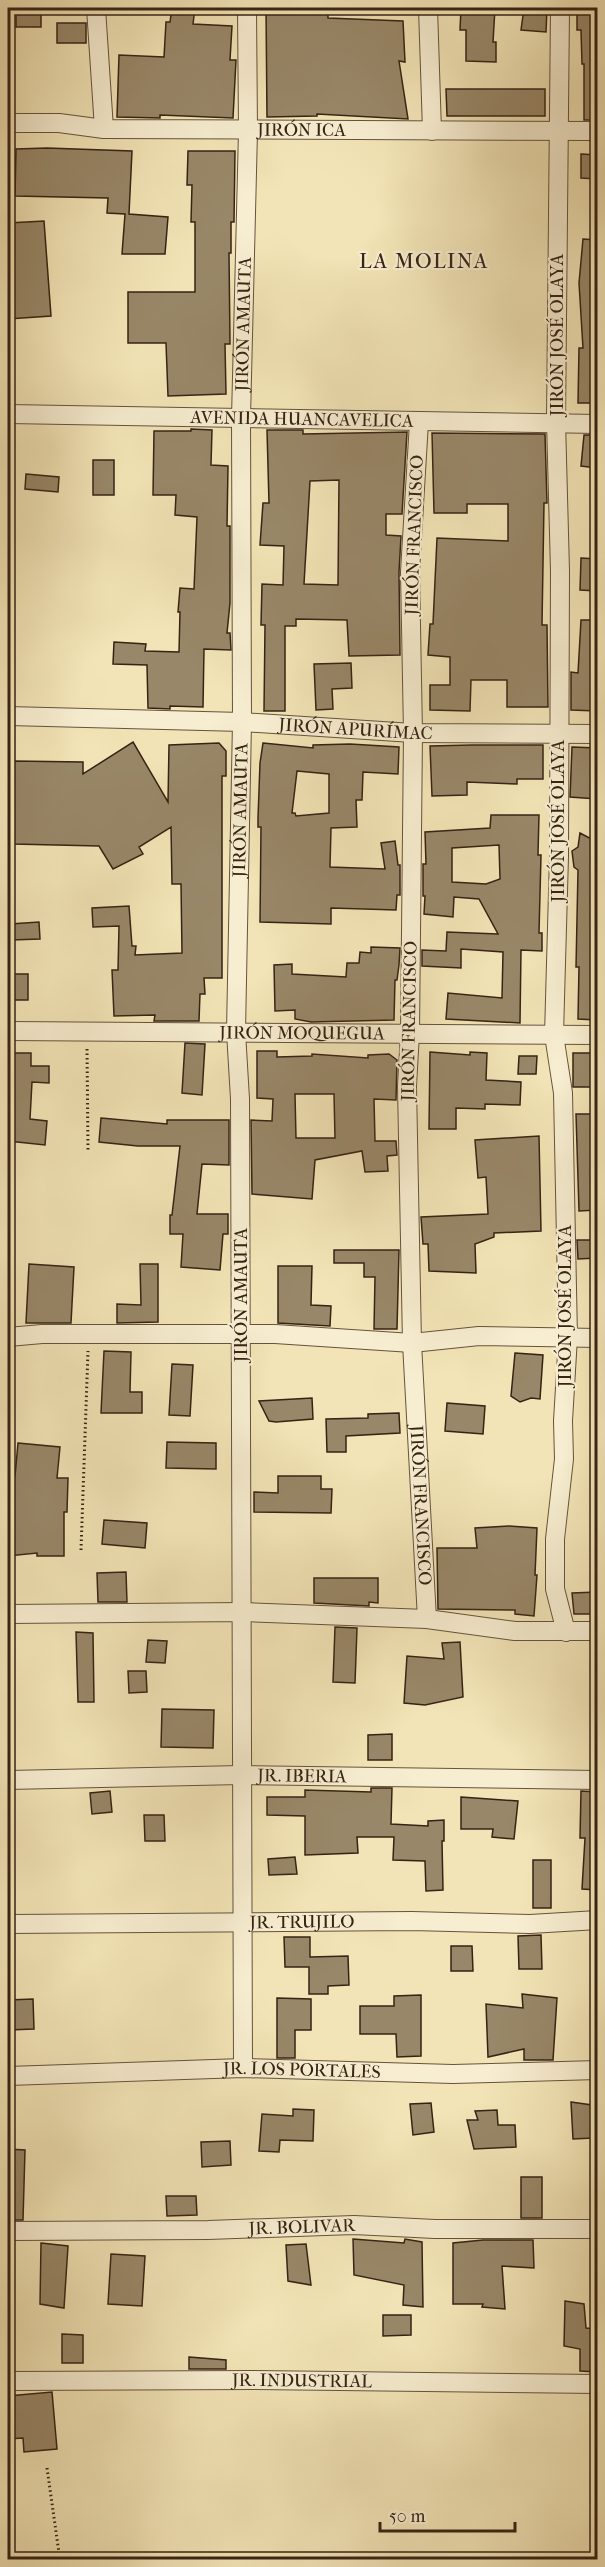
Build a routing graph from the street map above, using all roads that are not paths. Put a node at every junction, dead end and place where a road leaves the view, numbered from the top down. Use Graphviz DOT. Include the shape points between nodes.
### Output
graph roads {
  1 [pos="96,8"];
  2 [pos="247,8"];
  3 [pos="428,8"];
  4 [pos="560,8"];
  5 [pos="8,123"];
  6 [pos="104,129"];
  7 [pos="248,131"];
  8 [pos="432,131"];
  9 [pos="559,131"];
  10 [pos="597,131"];
  11 [pos="8,414"];
  12 [pos="241,418"];
  13 [pos="419,422"];
  14 [pos="556,422"];
  15 [pos="597,424"];
  16 [pos="8,716"];
  17 [pos="242,722"];
  18 [pos="413,734"];
  19 [pos="597,734"];
  20 [pos="558,735"];
  21 [pos="8,1031"];
  22 [pos="236,1032"];
  23 [pos="410,1033"];
  24 [pos="554,1035"];
  25 [pos="597,1035"];
  26 [pos="242,1334"];
  27 [pos="8,1337"];
  28 [pos="568,1337"];
  29 [pos="597,1338"];
  30 [pos="412,1343"];
  31 [pos="243,1612"];
  32 [pos="8,1614"];
  33 [pos="427,1619"];
  34 [pos="597,1631"];
  35 [pos="566,1632"];
  36 [pos="241,1775"];
  37 [pos="8,1780"];
  38 [pos="597,1780"];
  39 [pos="597,1920"];
  40 [pos="241,1922"];
  41 [pos="8,1924"];
  42 [pos="243,2068"];
  43 [pos="597,2070"];
  44 [pos="8,2076"];
  45 [pos="597,2229"];
  46 [pos="8,2231"];
  47 [pos="8,2381"];
  48 [pos="597,2384"];
  1 -- 6 [label="street"];
  2 -- 7 [label="street, JIRÓN AMAUTA"];
  3 -- 8 [label="street"];
  4 -- 9 [label="street, JIRÓN JOSÉ OLAYA"];
  5 -- 6 [label="street, JIRÓN ICA" via="59,123"];
  6 -- 7 [label="street, JIRÓN ICA"];
  7 -- 8 [label="street, JIRÓN ICA"];
  7 -- 12 [label="street, JIRÓN AMAUTA"];
  8 -- 9 [label="street, JIRÓN ICA"];
  9 -- 10 [label="street, JIRÓN ICA"];
  9 -- 14 [label="street, JIRÓN JOSÉ OLAYA"];
  11 -- 12 [label="street, AVENIDA HUANCAVELICA"];
  12 -- 13 [label="street, AVENIDA HUANCAVELICA"];
  12 -- 17 [label="street, JIRÓN AMAUTA"];
  13 -- 14 [label="street, AVENIDA HUANCAVELICA"];
  13 -- 18 [label="street, JIRÓN FRANCISCO" via="410,572"];
  14 -- 15 [label="street, AVENIDA HUANCAVELICA"];
  14 -- 20 [label="street, JIRÓN JOSÉ OLAYA" via="560,572"];
  16 -- 17 [label="street, JIRÓN APURÍMAC"];
  17 -- 18 [label="street, JIRÓN APURÍMAC"];
  17 -- 22 [label="street, JIRÓN AMAUTA"];
  18 -- 20 [label="street, JIRÓN APURÍMAC"];
  18 -- 23 [label="street, JIRÓN FRANCISCO"];
  19 -- 20 [label="street, JIRÓN APURÍMAC"];
  20 -- 24 [label="street, JIRÓN JOSÉ OLAYA"];
  21 -- 22 [label="street, JIRÓN MOQUEGUA"];
  22 -- 23 [label="street, JIRÓN MOQUEGUA"];
  22 -- 26 [label="street, JIRÓN AMAUTA"];
  23 -- 24 [label="street, JIRÓN MOQUEGUA"];
  23 -- 30 [label="street, JIRÓN FRANCISCO" via="407,1086"];
  24 -- 25 [label="street, JIRÓN MOQUEGUA"];
  24 -- 28 [label="street, JIRÓN JOSÉ OLAYA" via="563,1093"];
  26 -- 27 [label="street"];
  26 -- 30 [label="street"];
  26 -- 31 [label="street, JIRÓN AMAUTA"];
  28 -- 29 [label="street"];
  28 -- 30 [label="street" via="479,1336"];
  28 -- 35 [label="street, JIRÓN JOSÉ OLAYA" via="564,1459 555,1539 555,1589"];
  30 -- 33 [label="street, JIRÓN FRANCISCO"];
  31 -- 32 [label="street"];
  31 -- 33 [label="street"];
  31 -- 36 [label="street, JIRÓN AMAUTA"];
  33 -- 35 [label="street" via="515,1631"];
  34 -- 35 [label="street"];
  36 -- 37 [label="street, JR. IBERIA"];
  36 -- 38 [label="street, JR. IBERIA"];
  36 -- 40 [label="street, JIRÓN AMAUTA"];
  39 -- 40 [label="street, JR. TRUJILO" via="530,1924"];
  40 -- 41 [label="street, JR. TRUJILO"];
  40 -- 42 [label="street, JIRÓN AMAUTA"];
  42 -- 43 [label="street, JR. LOS PORTALES" via="453,2074"];
  42 -- 44 [label="street, JR. LOS PORTALES"];
  45 -- 46 [label="street, JR. BOLIVAR" via="354,2225"];
  47 -- 48 [label="street, JR. INDUSTRIAL"];
}
